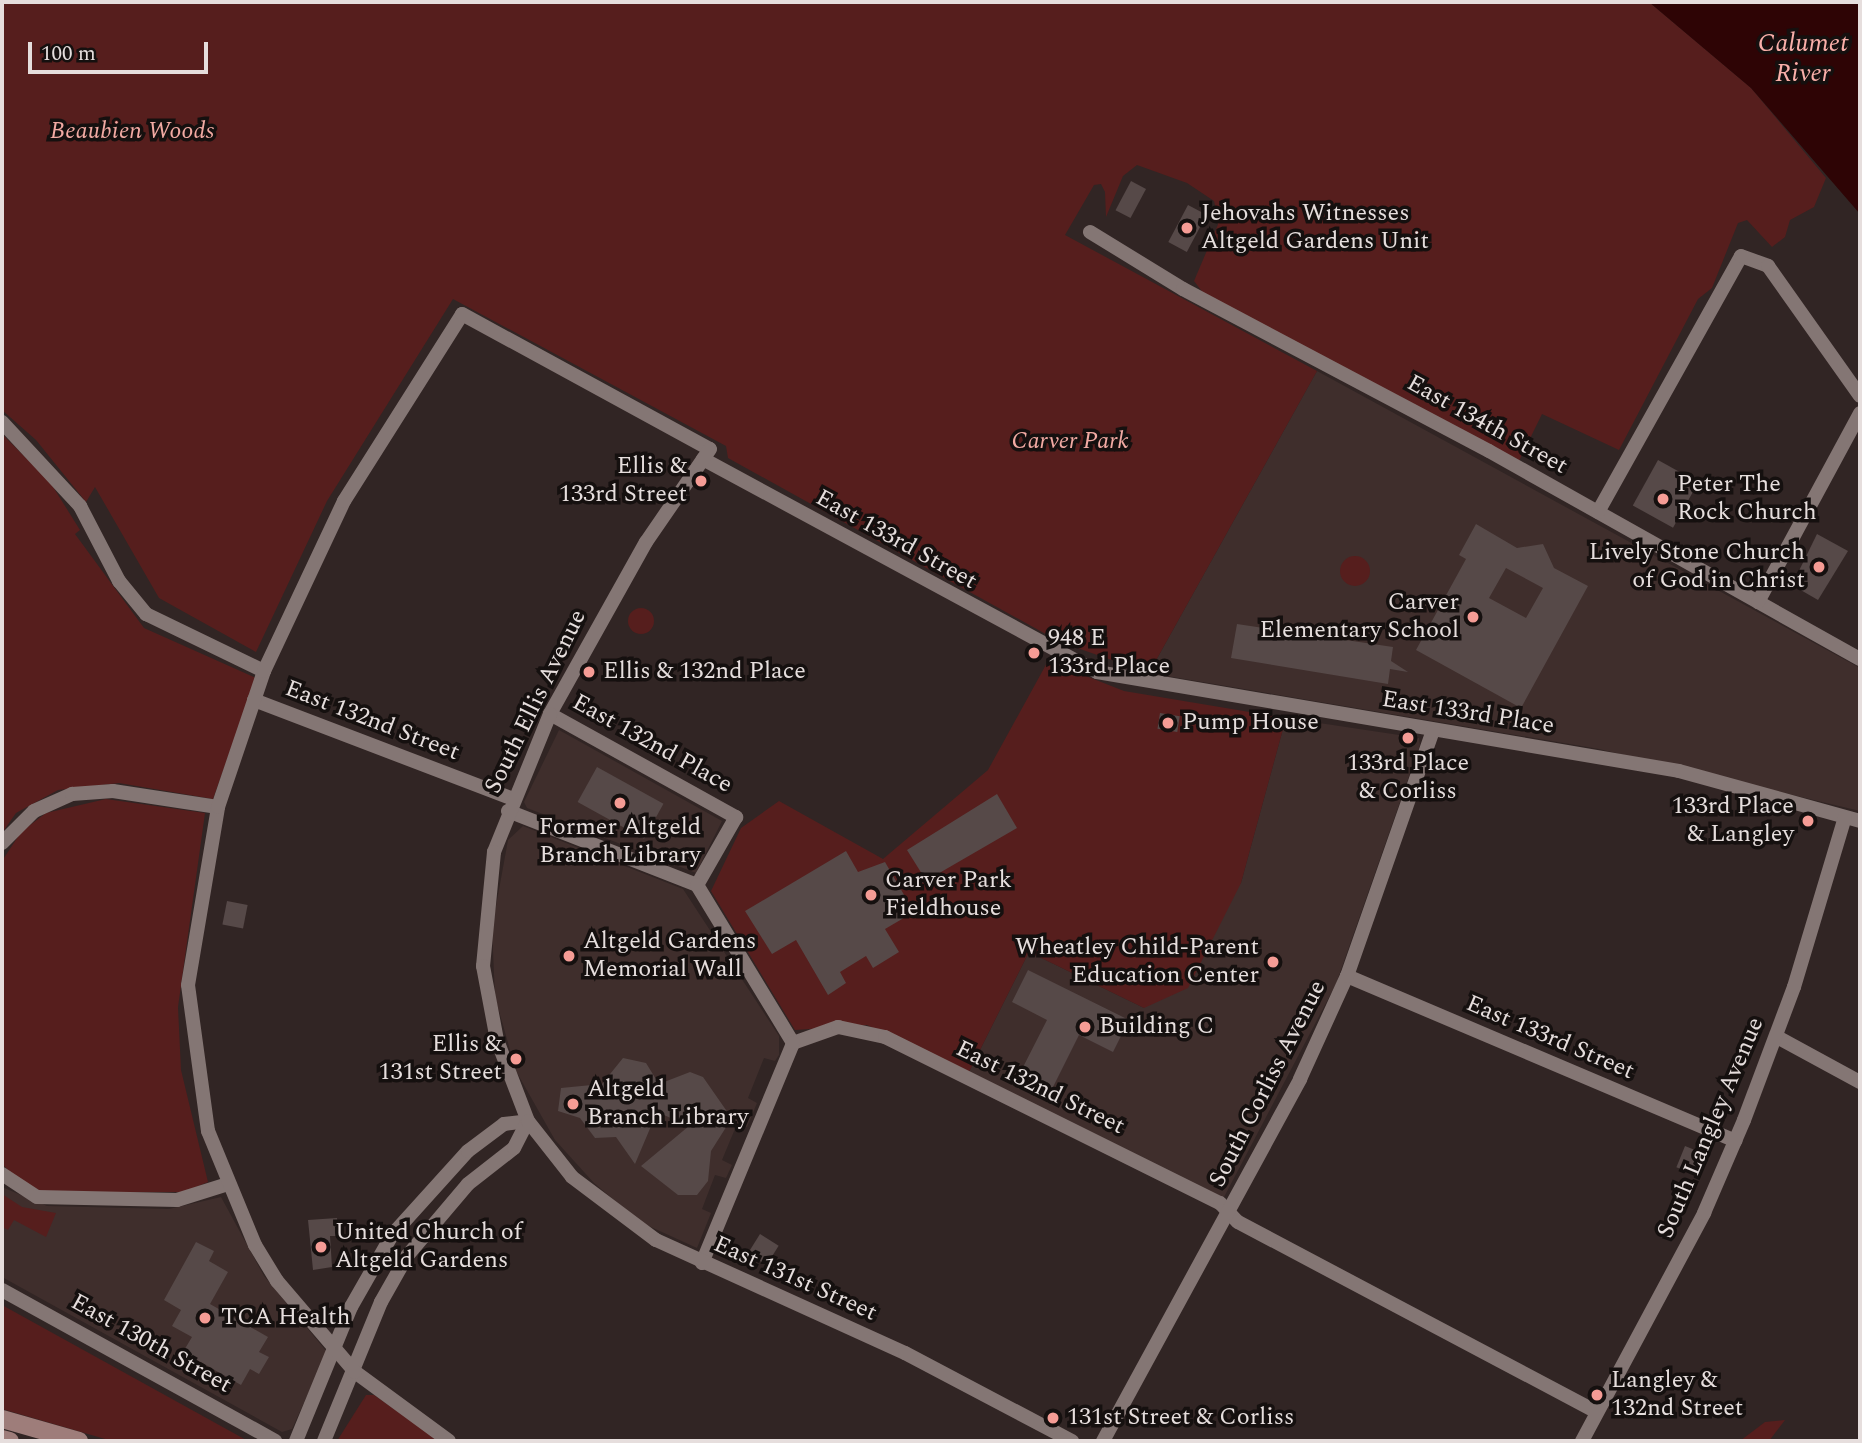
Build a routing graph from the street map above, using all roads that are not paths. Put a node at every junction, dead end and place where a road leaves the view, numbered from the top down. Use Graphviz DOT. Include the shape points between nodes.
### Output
graph roads {
  1 [pos="1090,232"];
  2 [pos="1860,396"];
  3 [pos="1860,413"];
  4 [pos="2,422"];
  5 [pos="706,454"];
  6 [pos="1598,512"];
  7 [pos="1758,603"];
  8 [pos="1860,659"];
  9 [pos="1068,660"];
  10 [pos="264,671"];
  11 [pos="254,700"];
  12 [pos="550,714"];
  13 [pos="1433,730"];
  14 [pos="511,805"];
  15 [pos="218,807"];
  16 [pos="1845,817"];
  17 [pos="1860,821"];
  18 [pos="2,843"];
  19 [pos="697,885"];
  20 [pos="1347,976"];
  21 [pos="1777,1037"];
  22 [pos="793,1043"];
  23 [pos="1860,1082"];
  24 [pos="528,1121"];
  25 [pos="1735,1142"];
  26 [pos="2,1174"];
  27 [pos="225,1185"];
  28 [pos="1229,1211"];
  29 [pos="702,1263"];
  30 [pos="2,1290"];
  31 [pos="336,1351"];
  32 [pos="355,1372"];
  33 [pos="1597,1412"];
  34 [pos="2,1419"];
  35 [pos="2,1439"];
  36 [pos="9,1441"];
  37 [pos="79,1441"];
  38 [pos="275,1441"];
  39 [pos="296,1441"];
  40 [pos="324,1441"];
  41 [pos="449,1441"];
  42 [pos="1072,1441"];
  43 [pos="1103,1441"];
  44 [pos="1582,1441"];
  1 -- 6 [label="street, East 134th Street" via="1183,289"];
  2 -- 6 [label="street" via="1768,266 1748,254 1734,262"];
  3 -- 7 [label="street"];
  4 -- 10 [label="street, East 132nd Street" via="65,485 146,614"];
  5 -- 9 [label="street, East 133rd Street"];
  5 -- 10 [label="street, East 133rd Street" via="462,314 344,501"];
  5 -- 12 [label="street, South Ellis Avenue" via="646,542"];
  6 -- 7 [label="street, East 134th Street"];
  7 -- 8 [label="street, East 134th Street"];
  9 -- 13 [label="street, East 133rd Place" via="1133,682"];
  10 -- 11 [label="street"];
  11 -- 14 [label="street, East 132nd Street"];
  11 -- 15 [label="street"];
  12 -- 14 [label="street, South Ellis Avenue"];
  12 -- 19 [label="street, East 132nd Place" via="736,817"];
  13 -- 16 [label="street, East 133rd Place" via="1679,771"];
  13 -- 20 [label="street, South Corliss Avenue"];
  14 -- 19 [label="street, East 132nd Street"];
  14 -- 24 [label="street, South Ellis Avenue" via="486,888 483,966 497,1040"];
  15 -- 18 [label="street" via="91,791 53,800 19,822"];
  15 -- 27 [label="street" via="188,985 201,1100"];
  16 -- 17 [label="street, East 133rd Place"];
  16 -- 21 [label="street, South Langley Avenue"];
  19 -- 22 [label="street"];
  20 -- 25 [label="street, East 133rd Street"];
  20 -- 28 [label="street, South Corliss Avenue"];
  21 -- 23 [label="street"];
  21 -- 25 [label="street, South Langley Avenue"];
  22 -- 28 [label="street, East 132nd Street" via="838,1027 885,1037"];
  22 -- 29 [label="street"];
  24 -- 29 [label="street, East 131st Street" via="546,1149 603,1205"];
  24 -- 31 [label="street" via="504,1124 486,1136 421,1199 377,1261"];
  24 -- 32 [label="street" via="514,1148 468,1184 415,1245 381,1302"];
  25 -- 33 [label="street, South Langley Avenue"];
  26 -- 27 [label="street" via="37,1197 177,1200"];
  27 -- 31 [label="street" via="277,1281"];
  28 -- 33 [label="street, East 132nd Street" via="1238,1222"];
  28 -- 43 [label="street, South Corliss Avenue"];
  29 -- 42 [label="street, East 131st Street" via="894,1348"];
  30 -- 38 [label="street, East 130th Street"];
  31 -- 32 [label="street"];
  31 -- 39 [label="street"];
  32 -- 40 [label="street"];
  32 -- 41 [label="street"];
  33 -- 44 [label="street, South Langley Avenue"];
  34 -- 37 [label="main road"];
  35 -- 36 [label="main road"];
}
